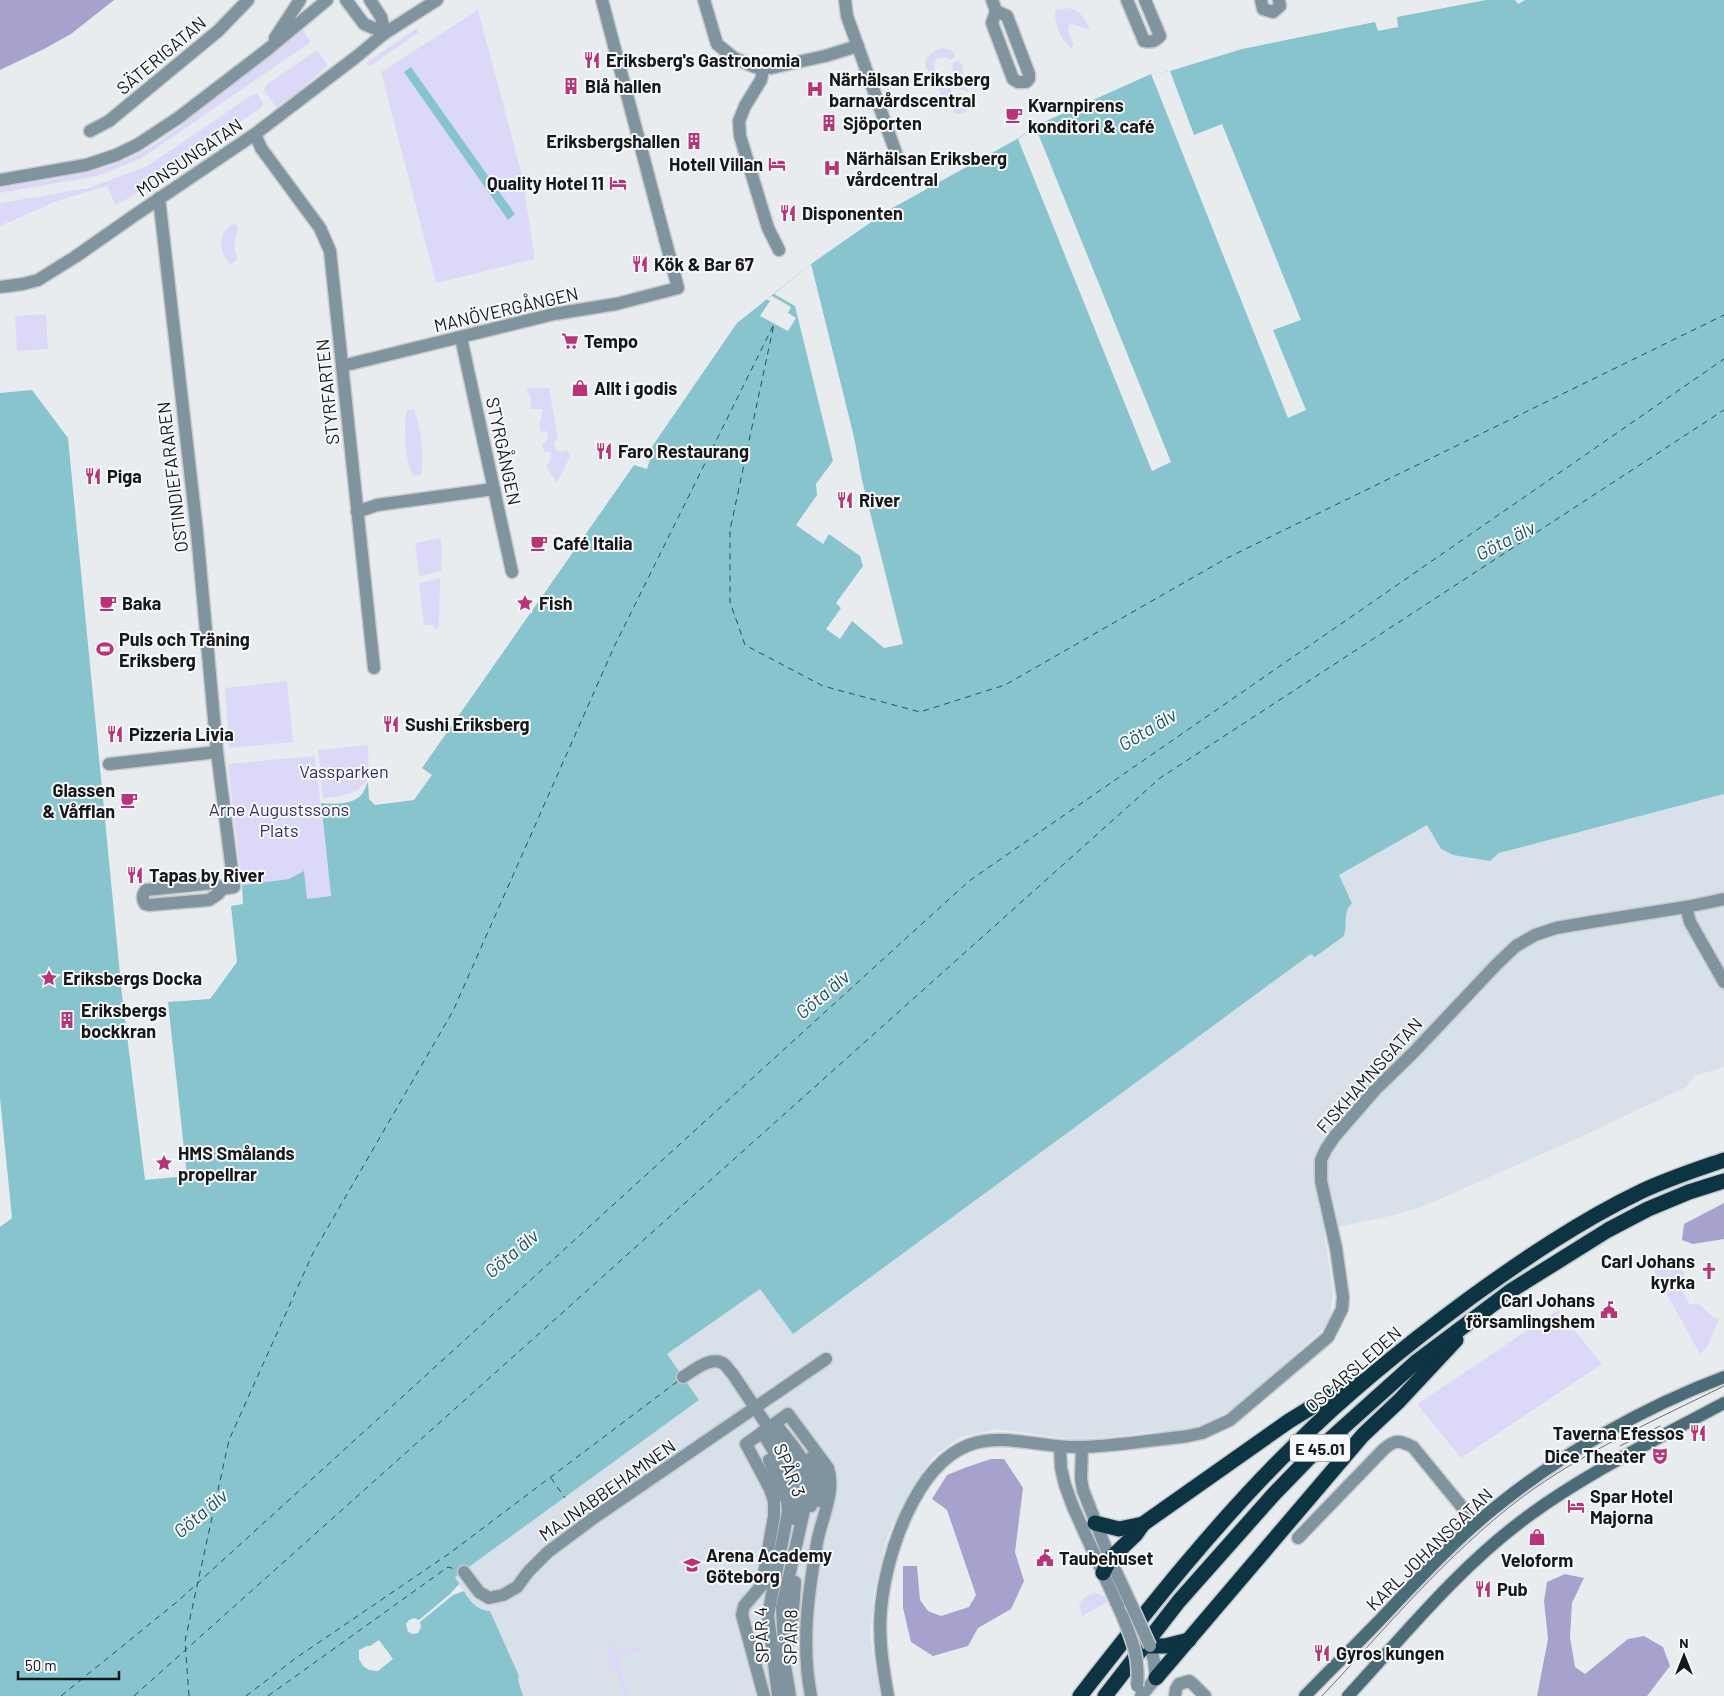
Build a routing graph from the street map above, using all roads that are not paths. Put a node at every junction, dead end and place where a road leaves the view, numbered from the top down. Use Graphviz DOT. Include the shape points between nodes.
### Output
graph roads {
  1 [pos="248,0"];
  2 [pos="300,0"];
  3 [pos="327,0"];
  4 [pos="346,0"];
  5 [pos="370,0"];
  6 [pos="437,0"];
  7 [pos="602,0"];
  8 [pos="704,0"];
  9 [pos="845,0"];
  10 [pos="1127,0"];
  11 [pos="1145,0"];
  12 [pos="1262,0"];
  13 [pos="1279,0"];
  14 [pos="994,6"];
  15 [pos="385,33"];
  16 [pos="858,46"];
  17 [pos="268,49"];
  18 [pos="763,69"];
  19 [pos="90,131"];
  20 [pos="255,134"];
  21 [pos="896,153"];
  22 [pos="0,180"];
  23 [pos="159,198"];
  24 [pos="779,250"];
  25 [pos="0,287"];
  26 [pos="461,338"];
  27 [pos="342,366"];
  28 [pos="494,489"];
  29 [pos="357,512"];
  30 [pos="512,572"];
  31 [pos="374,668"];
  32 [pos="217,752"];
  33 [pos="109,764"];
  34 [pos="222,890"];
  35 [pos="1724,899"];
  36 [pos="1686,907"];
  37 [pos="1724,982"];
  38 [pos="1724,1160"];
  39 [pos="1724,1180"];
  40 [pos="1479,1314"];
  41 [pos="826,1359"];
  42 [pos="1389,1361"];
  43 [pos="683,1377"];
  44 [pos="1724,1377"];
  45 [pos="1724,1404"];
  46 [pos="755,1407"];
  47 [pos="766,1429"];
  48 [pos="1060,1447"];
  49 [pos="1082,1448"];
  50 [pos="1095,1523"];
  51 [pos="1143,1524"];
  52 [pos="1476,1524"];
  53 [pos="1298,1538"];
  54 [pos="1110,1559"];
  55 [pos="464,1572"];
  56 [pos="1103,1573"];
  57 [pos="1131,1636"];
  58 [pos="1189,1640"];
  59 [pos="1150,1646"];
  60 [pos="1156,1671"];
  61 [pos="1137,1693"];
  62 [pos="764,1696"];
  63 [pos="771,1696"];
  64 [pos="778,1696"];
  65 [pos="784,1696"];
  66 [pos="790,1696"];
  67 [pos="797,1696"];
  68 [pos="803,1696"];
  69 [pos="811,1696"];
  70 [pos="888,1696"];
  71 [pos="1080,1696"];
  72 [pos="1105,1696"];
  73 [pos="1175,1696"];
  74 [pos="1205,1696"];
  75 [pos="1305,1696"];
  76 [pos="1348,1696"];
  1 -- 19 [label="street, SÄTERIGATAN" via="218,31 109,121"];
  2 -- 17 [label="street"];
  3 -- 17 [label="street"];
  4 -- 15 [label="street" via="364,24"];
  5 -- 15 [label="street" via="381,17"];
  6 -- 15 [label="street, MONSUNGATAN"];
  7 -- 26 [label="street, MANÖVERGÅNGEN" via="678,288 616,304 554,314"];
  8 -- 18 [label="street" via="717,44 739,61"];
  9 -- 16 [label="street"];
  10 -- 11 [label="street" via="1144,41 1151,42 1160,36"];
  12 -- 13 [label="street" via="1263,9 1273,12 1280,6"];
  14 -- 14 [label="street" via="992,23 1013,79 1026,82 1029,74 1007,16"];
  15 -- 20 [label="street, MONSUNGATAN"];
  16 -- 18 [label="street"];
  16 -- 21 [label="street"];
  17 -- 22 [label="street" via="163,129 127,150 74,168"];
  18 -- 24 [label="street" via="757,88 739,121 740,136 768,228"];
  20 -- 23 [label="street, MONSUNGATAN"];
  20 -- 27 [label="street, STYRFARTEN" via="261,148 320,228 330,251"];
  23 -- 25 [label="street, MONSUNGATAN" via="38,280"];
  23 -- 32 [label="street, OSTINDIEFARAREN" via="197,532"];
  26 -- 27 [label="street, MANÖVERGÅNGEN"];
  26 -- 28 [label="street, STYRGÅNGEN"];
  27 -- 29 [label="street, STYRFARTEN"];
  28 -- 29 [label="street" via="377,505"];
  28 -- 30 [label="street, STYRGÅNGEN"];
  29 -- 31 [label="street, STYRFARTEN"];
  32 -- 33 [label="street"];
  32 -- 34 [label="street, OSTINDIEFARAREN" via="234,887"];
  34 -- 34 [label="street, OSTINDIEFARAREN" via="214,883 146,890 142,900 150,905 209,900"];
  35 -- 36 [label="street, FISKHAMNSGATAN"];
  36 -- 37 [label="street" via="1690,922"];
  36 -- 49 [label="street, FISKHAMNSGATAN" via="1556,928 1516,946 1375,1090 1326,1149 1321,1160 1321,1181 1343,1297 1342,1309 1328,1337 1249,1405 1215,1428 1188,1436"];
  38 -- 42 [label="highway, OSCARSLEDEN / E 45.01" via="1683,1174 1597,1214 1503,1274"];
  39 -- 40 [label="highway, OSCARSLEDEN / E 45.01" via="1648,1209 1608,1230"];
  40 -- 58 [label="highway" via="1363,1435"];
  40 -- 72 [label="highway, OSCARSLEDEN / E 45.01" via="1416,1362 1308,1459 1207,1568"];
  41 -- 46 [label="street, MAJNABBEHAMNEN"];
  42 -- 51 [label="highway" via="1288,1420"];
  42 -- 71 [label="highway, OSCARSLEDEN / E 45.01" via="1298,1442 1240,1503"];
  43 -- 46 [label="street" via="703,1364 715,1361 723,1364"];
  44 -- 52 [label="street, KARL JOHANSGATAN" via="1586,1445 1529,1482"];
  45 -- 76 [label="street" via="1598,1472 1527,1517 1474,1561"];
  46 -- 47 [label="street"];
  46 -- 55 [label="street, MAJNABBEHAMNEN" via="594,1517 548,1552 517,1587 503,1595 489,1598 479,1592"];
  47 -- 62 [label="street" via="759,1467 774,1501 774,1516 764,1580 744,1606 742,1614"];
  47 -- 63 [label="street" via="768,1472 780,1500 780,1516 768,1588 748,1615"];
  47 -- 64 [label="street, SPÅR 3" via="788,1512 768,1614"];
  47 -- 65 [label="street, SPÅR 4" via="791,1486 796,1511 774,1610"];
  47 -- 66 [label="street" via="798,1472 805,1503 782,1607"];
  47 -- 67 [label="street" via="807,1467 813,1488 795,1581 790,1629"];
  47 -- 68 [label="street" via="819,1470 822,1488 802,1593 798,1642"];
  47 -- 69 [label="street, SPÅR 8" via="828,1468 831,1477 809,1593 805,1645"];
  48 -- 49 [label="street, FISKHAMNSGATAN"];
  48 -- 56 [label="street" via="1065,1485"];
  48 -- 70 [label="street, FISKHAMNSGATAN" via="995,1440 969,1445 940,1463 922,1486 901,1527 885,1579 881,1632"];
  49 -- 50 [label="street" via="1081,1479"];
  50 -- 51 [label="highway" via="1119,1528"];
  50 -- 54 [label="street"];
  51 -- 54 [label="highway"];
  52 -- 53 [label="street" via="1413,1447 1400,1441 1390,1443"];
  52 -- 75 [label="street, KARL JOHANSGATAN"];
  54 -- 56 [label="highway"];
  54 -- 59 [label="street, bridge"];
  56 -- 57 [label="street, bridge"];
  57 -- 59 [label="street"];
  57 -- 61 [label="street, bridge" via="1137,1658"];
  58 -- 59 [label="highway"];
  58 -- 60 [label="highway"];
  59 -- 60 [label="street"];
  60 -- 61 [label="street"];
  73 -- 74 [label="street" via="1179,1684 1189,1681"];
}
